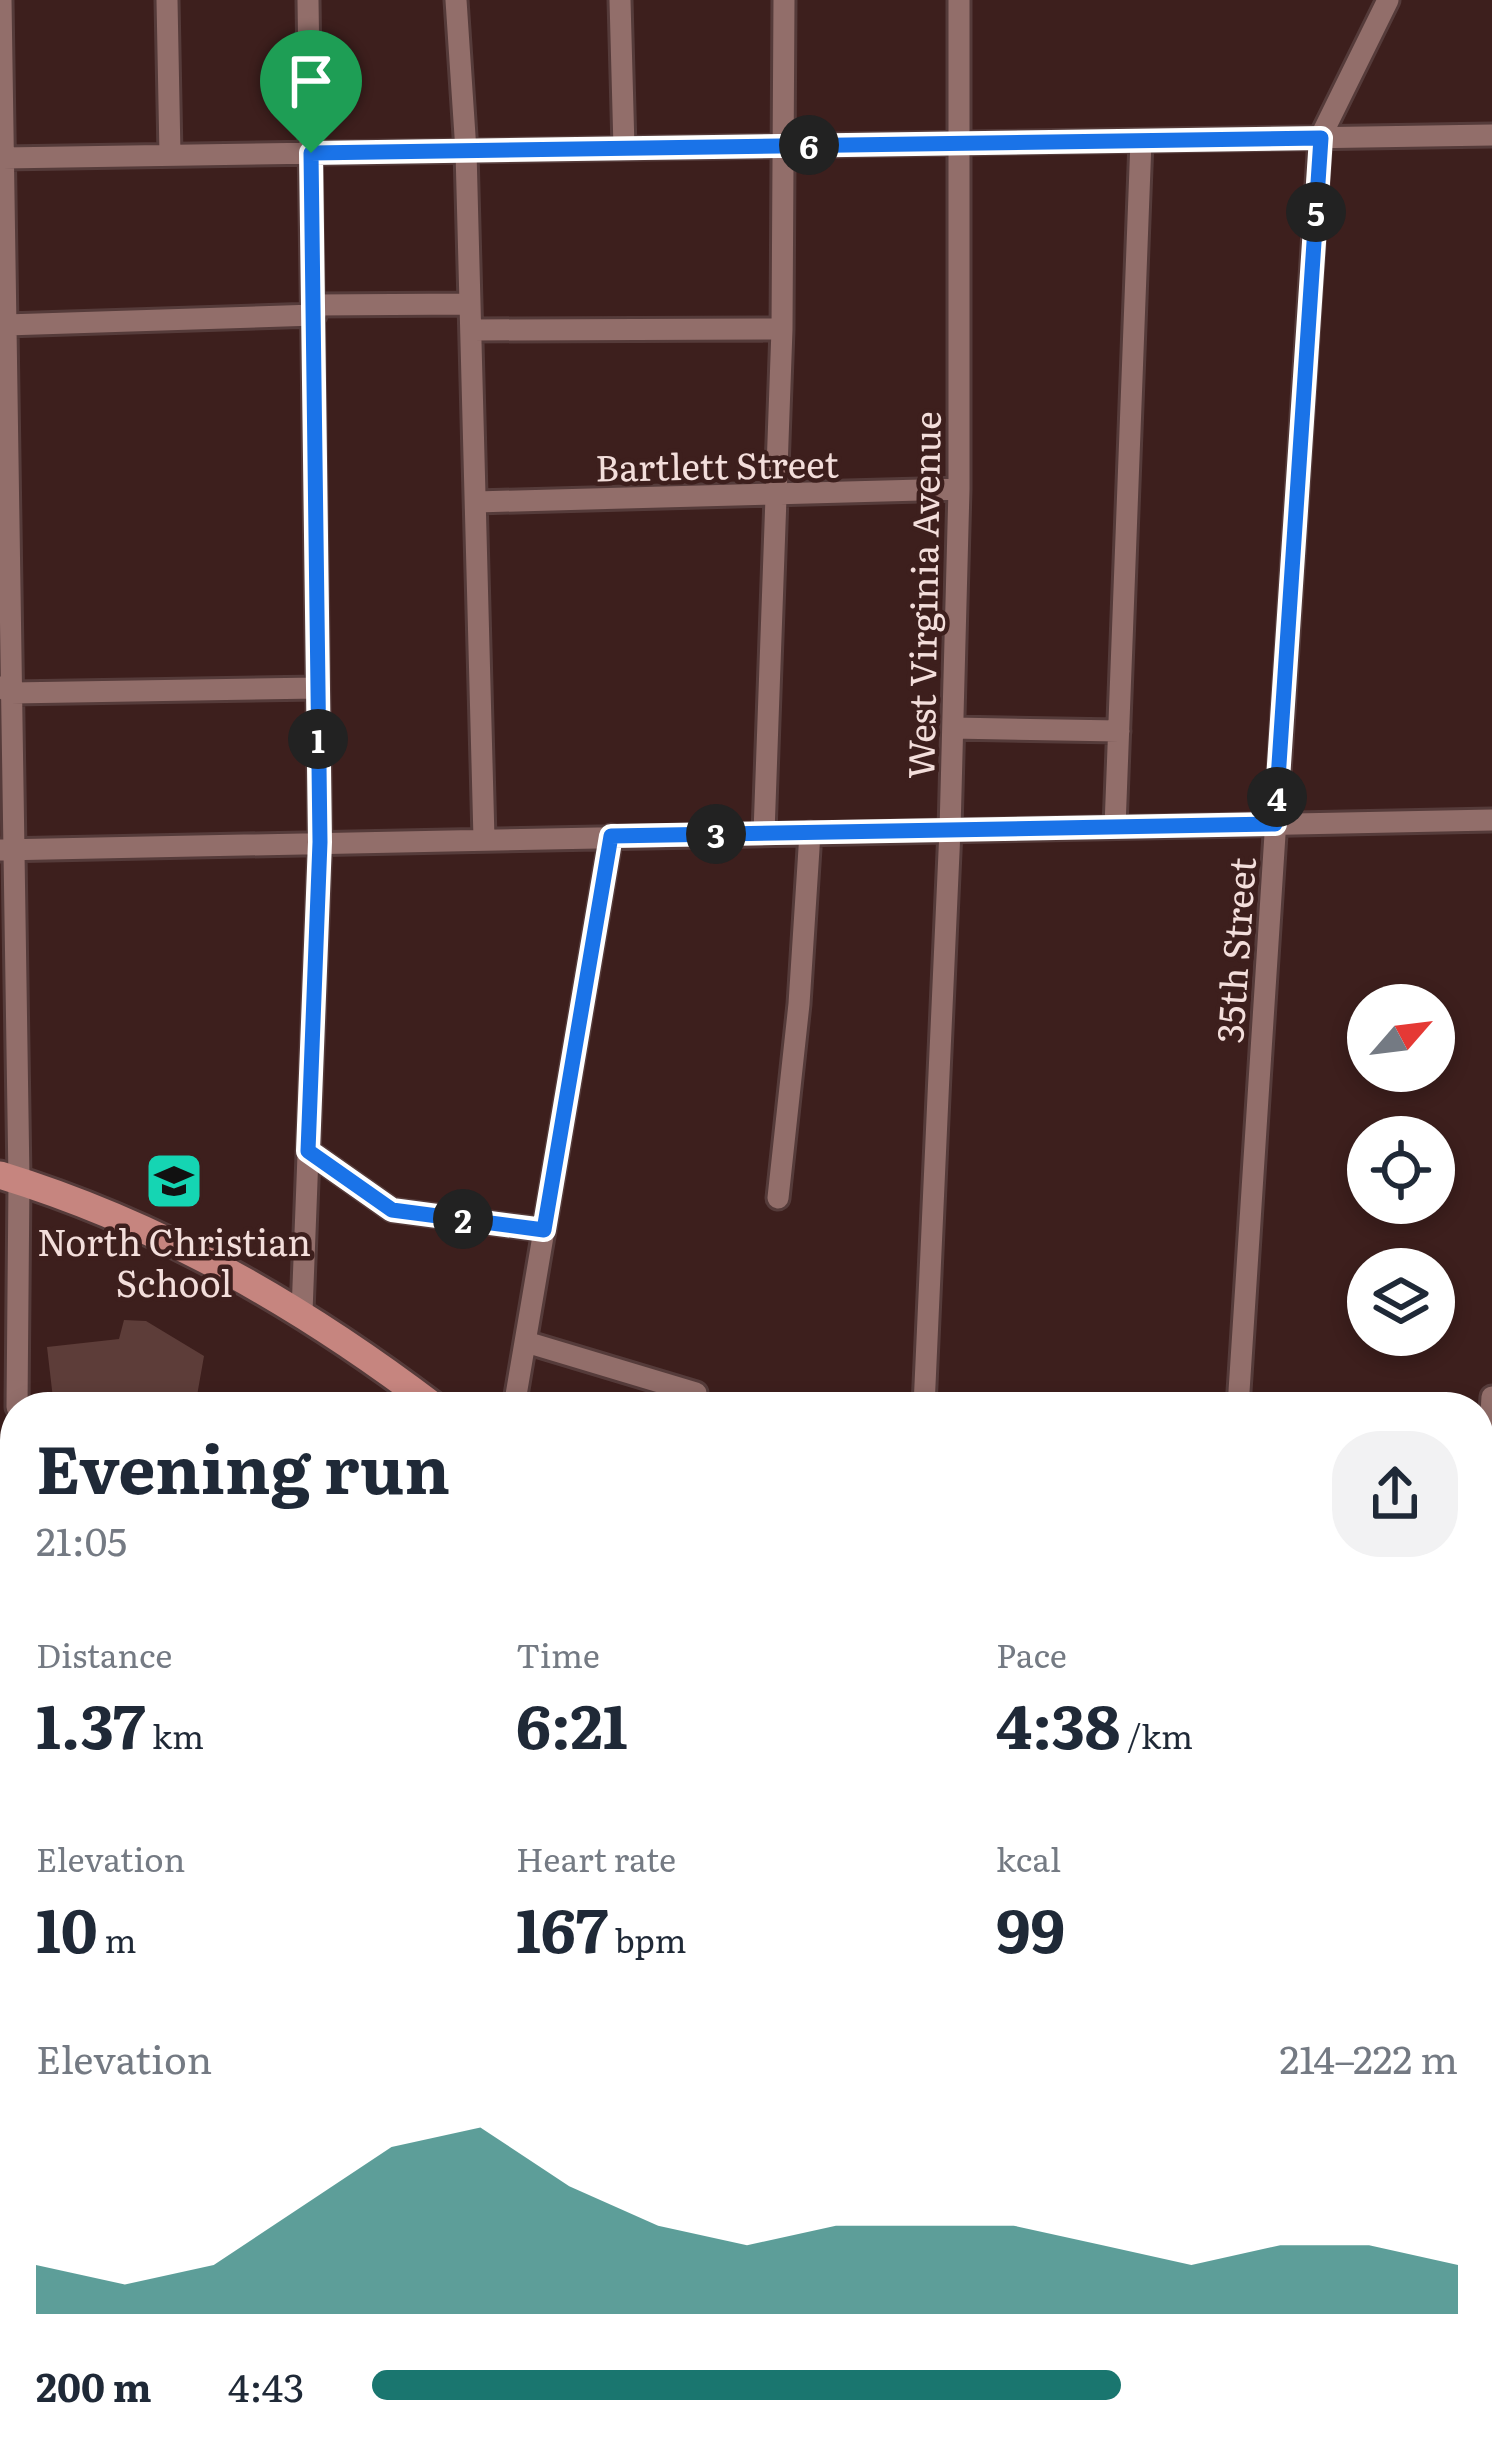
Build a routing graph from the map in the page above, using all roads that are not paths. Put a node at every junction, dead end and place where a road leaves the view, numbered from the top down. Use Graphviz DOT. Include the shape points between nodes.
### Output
graph roads {
  1 [pos="1,0"];
  2 [pos="166,0"];
  3 [pos="308,0"];
  4 [pos="456,0"];
  5 [pos="620,0"];
  6 [pos="784,0"];
  7 [pos="959,0"];
  8 [pos="1388,0"];
  9 [pos="1492,135"];
  10 [pos="1321,138"];
  11 [pos="1142,140"];
  12 [pos="959,143"];
  13 [pos="786,146"];
  14 [pos="624,148"];
  15 [pos="466,151"];
  16 [pos="311,153"];
  17 [pos="170,155"];
  18 [pos="3,158"];
  19 [pos="2,206"];
  20 [pos="470,304"];
  21 [pos="315,310"];
  22 [pos="6,325"];
  23 [pos="782,328"];
  24 [pos="471,330"];
  25 [pos="3,365"];
  26 [pos="959,489"];
  27 [pos="776,496"];
  28 [pos="476,502"];
  29 [pos="4,527"];
  30 [pos="317,688"];
  31 [pos="6,690"];
  32 [pos="953,728"];
  33 [pos="1119,730"];
  34 [pos="1492,820"];
  35 [pos="1275,824"];
  36 [pos="1115,827"];
  37 [pos="950,830"];
  38 [pos="764,833"];
  39 [pos="810,833"];
  40 [pos="611,836"];
  41 [pos="484,838"];
  42 [pos="320,842"];
  43 [pos="7,850"];
  44 [pos="308,1151"];
  45 [pos="10,1178"];
  46 [pos="778,1198"];
  47 [pos="544,1230"];
  48 [pos="302,1312"];
  49 [pos="526,1342"];
  50 [pos="17,1392"];
  51 [pos="415,1392"];
  52 [pos="517,1392"];
  53 [pos="693,1392"];
  54 [pos="925,1392"];
  55 [pos="1239,1392"];
  1 -- 18 [label="street"];
  2 -- 17 [label="street"];
  3 -- 16 [label="street"];
  4 -- 15 [label="street"];
  5 -- 14 [label="street"];
  6 -- 13 [label="street"];
  7 -- 12 [label="street, West Virginia Avenue"];
  8 -- 10 [label="street"];
  9 -- 10 [label="street"];
  10 -- 11 [label="street"];
  10 -- 35 [label="street, 35th Street"];
  11 -- 12 [label="street"];
  11 -- 33 [label="street"];
  12 -- 13 [label="street"];
  12 -- 26 [label="street, West Virginia Avenue"];
  13 -- 14 [label="street"];
  13 -- 23 [label="street"];
  14 -- 15 [label="street"];
  15 -- 16 [label="street"];
  15 -- 20 [label="street"];
  16 -- 17 [label="street"];
  16 -- 21 [label="street"];
  17 -- 18 [label="street"];
  18 -- 19 [label="street"];
  19 -- 22 [label="street"];
  20 -- 21 [label="street"];
  20 -- 24 [label="street"];
  21 -- 22 [label="street"];
  21 -- 30 [label="street"];
  22 -- 25 [label="street"];
  23 -- 24 [label="street"];
  23 -- 27 [label="street"];
  24 -- 28 [label="street"];
  25 -- 29 [label="street"];
  26 -- 27 [label="street, Bartlett Street"];
  26 -- 32 [label="street, West Virginia Avenue"];
  27 -- 28 [label="street, Bartlett Street"];
  27 -- 38 [label="street"];
  28 -- 41 [label="street"];
  29 -- 31 [label="street"];
  30 -- 31 [label="street"];
  30 -- 42 [label="street"];
  31 -- 43 [label="street"];
  32 -- 33 [label="street"];
  32 -- 37 [label="street, West Virginia Avenue"];
  33 -- 36 [label="street"];
  34 -- 35 [label="street"];
  35 -- 36 [label="street"];
  35 -- 55 [label="street, 35th Street"];
  36 -- 37 [label="street"];
  37 -- 39 [label="street"];
  37 -- 54 [label="street, West Virginia Avenue"];
  38 -- 39 [label="street"];
  38 -- 40 [label="street"];
  39 -- 46 [label="street"];
  40 -- 41 [label="street"];
  40 -- 47 [label="street"];
  41 -- 42 [label="street"];
  42 -- 43 [label="street"];
  42 -- 44 [label="street"];
  43 -- 45 [label="street"];
  44 -- 47 [label="street" via="392,1210"];
  44 -- 48 [label="street"];
  45 -- 48 [label="main road" via="131,1222"];
  45 -- 50 [label="street"];
  47 -- 49 [label="street"];
  48 -- 51 [label="main road"];
  49 -- 52 [label="street"];
  49 -- 53 [label="street"];
}
